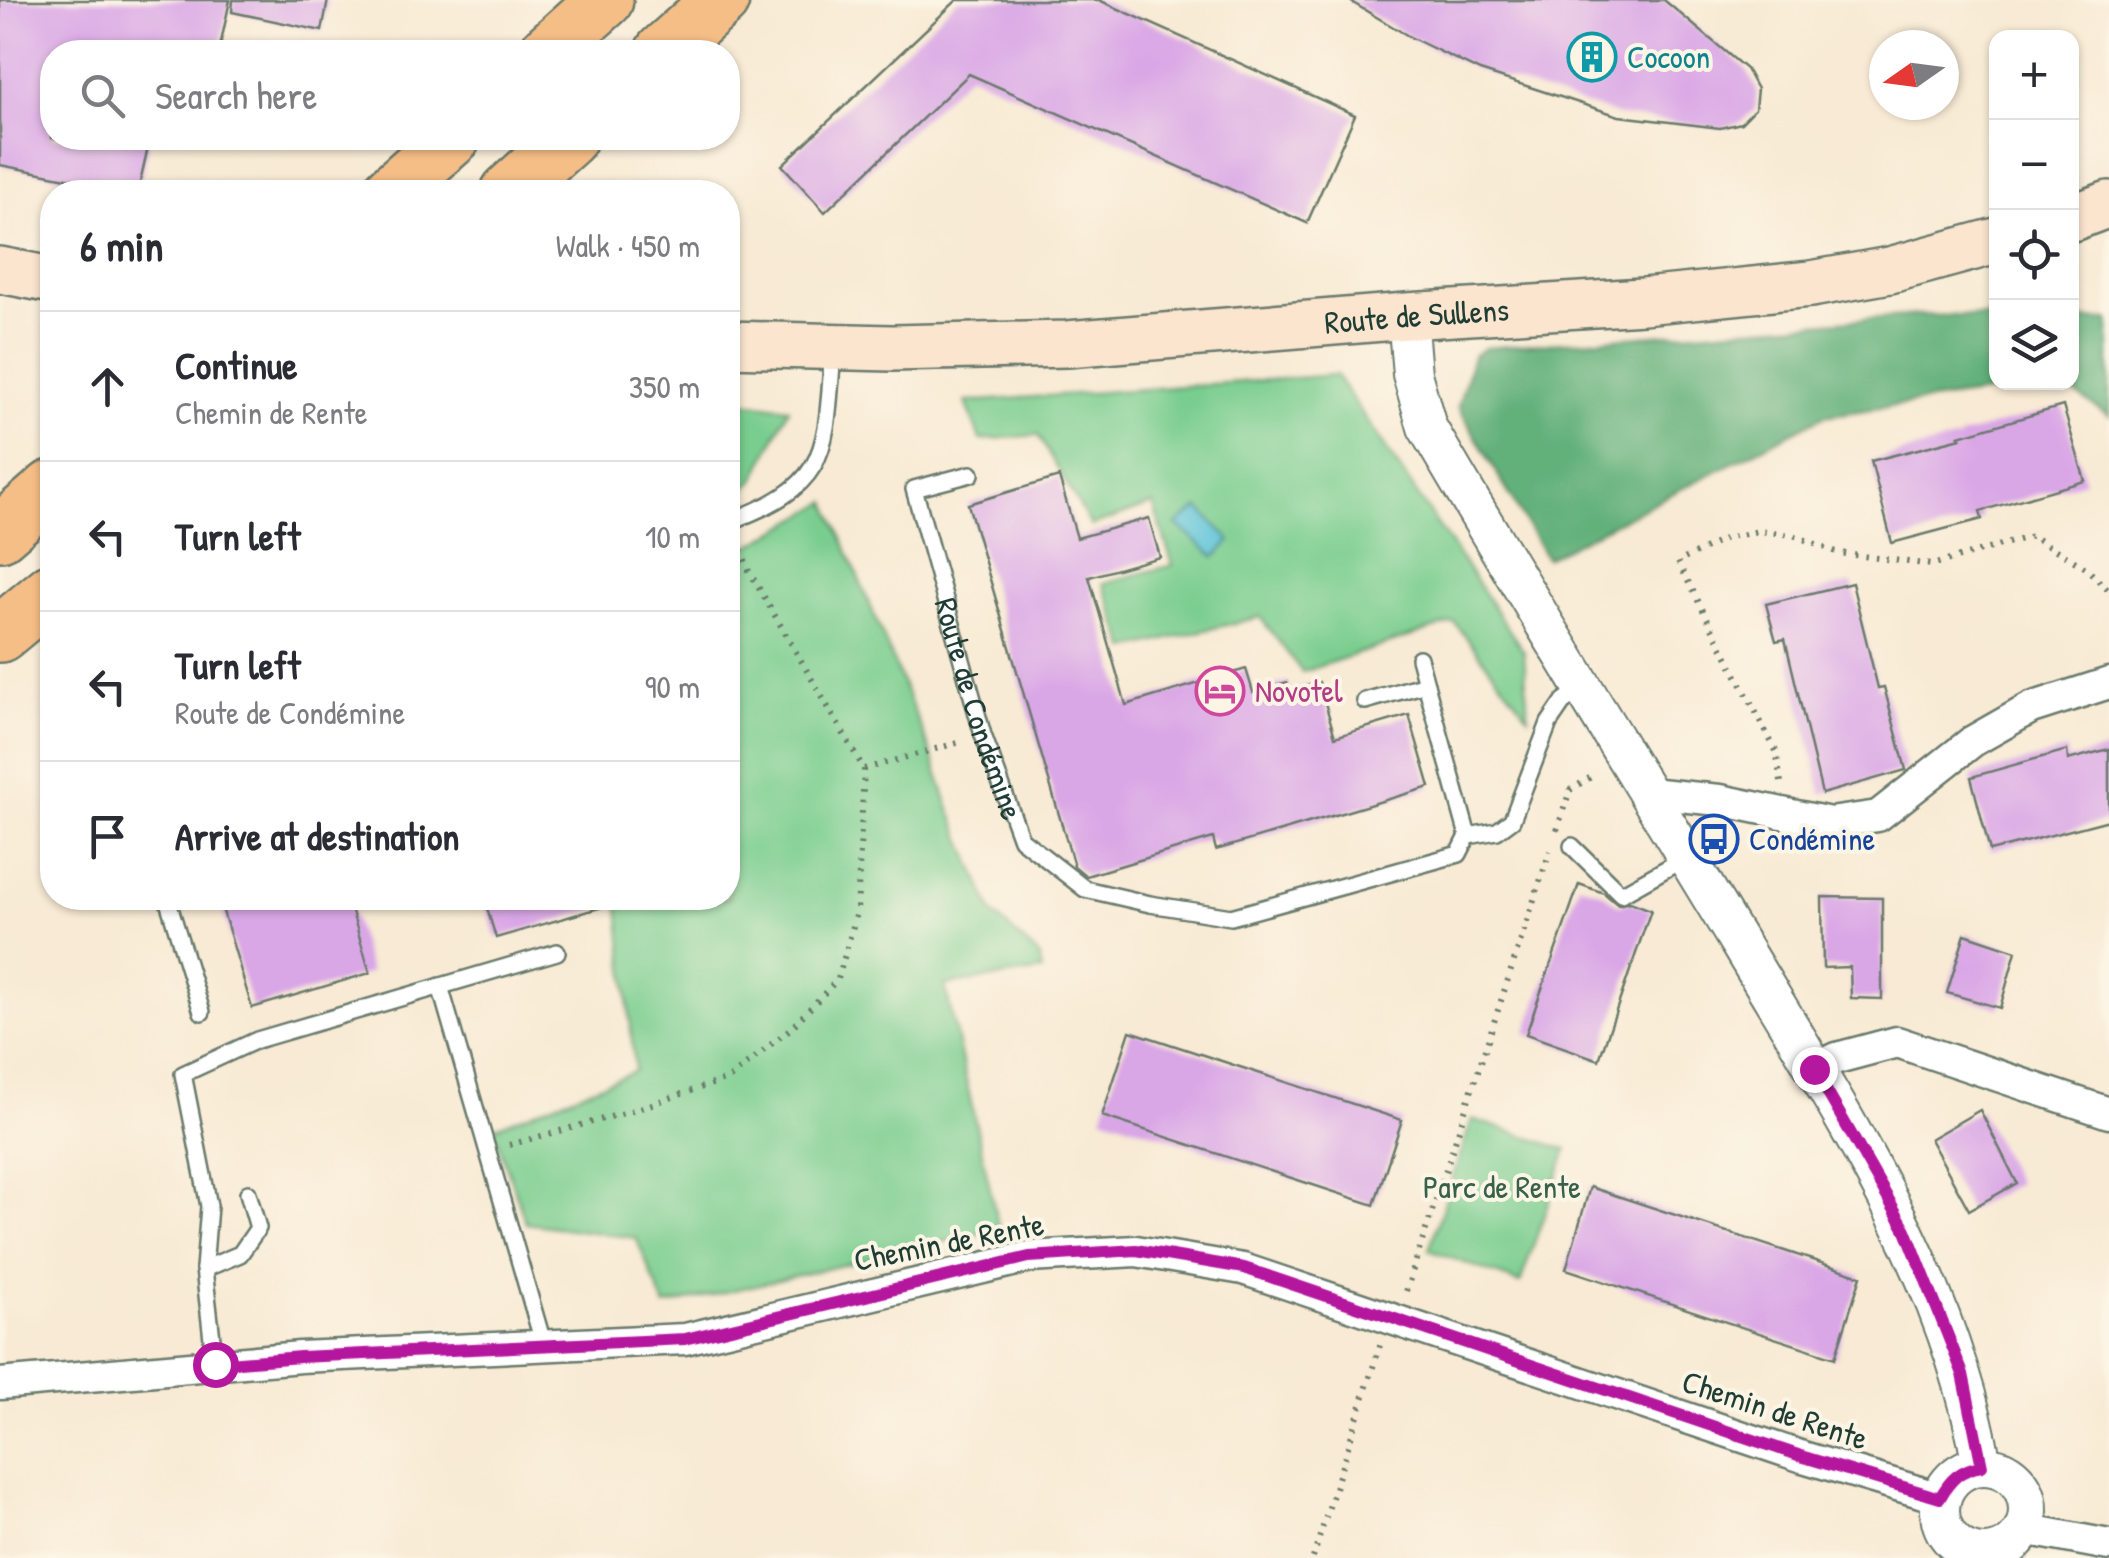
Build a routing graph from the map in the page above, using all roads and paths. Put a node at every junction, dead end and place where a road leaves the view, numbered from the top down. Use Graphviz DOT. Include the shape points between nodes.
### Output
graph roads {
  1 [pos="605,0"];
  2 [pos="722,0"];
  3 [pos="560,40"];
  4 [pos="677,40"];
  5 [pos="439,150"];
  6 [pos="556,150"];
  7 [pos="405,180"];
  8 [pos="522,180"];
  9 [pos="2109,204"];
  10 [pos="2079,215"];
  11 [pos="1989,243"];
  12 [pos="0,270"];
  13 [pos="40,278"];
  14 [pos="1407,316"];
  15 [pos="740,344"];
  16 [pos="833,346"];
  17 [pos="971,474"];
  18 [pos="40,498"];
  19 [pos="740,517"];
  20 [pos="0,533"];
  21 [pos="740,546"];
  22 [pos="2109,591"];
  23 [pos="40,601"];
  24 [pos="0,634"];
  25 [pos="1419,658"];
  26 [pos="2109,682"];
  27 [pos="1426,684"];
  28 [pos="1584,687"];
  29 [pos="1364,701"];
  30 [pos="969,739"];
  31 [pos="864,768"];
  32 [pos="1606,768"];
  33 [pos="1648,794"];
  34 [pos="1786,816"];
  35 [pos="1468,836"];
  36 [pos="1572,846"];
  37 [pos="1687,857"];
  38 [pos="170,910"];
  39 [pos="557,952"];
  40 [pos="440,986"];
  41 [pos="202,1012"];
  42 [pos="1814,1069"];
  43 [pos="2109,1113"];
  44 [pos="488,1150"];
  45 [pos="248,1193"];
  46 [pos="204,1269"];
  47 [pos="1396,1310"];
  48 [pos="544,1346"];
  49 [pos="215,1364"];
  50 [pos="0,1384"];
  51 [pos="1982,1466"];
  52 [pos="1940,1498"];
  53 [pos="2024,1529"];
  54 [pos="2109,1545"];
  55 [pos="1981,1557"];
  56 [pos="1313,1558"];
  1 -- 3 [label="highway"];
  2 -- 4 [label="highway"];
  5 -- 7 [label="highway"];
  6 -- 8 [label="highway"];
  9 -- 10 [label="main road"];
  11 -- 14 [label="main road, Route de Sullens" via="1890,270 1771,289"];
  12 -- 13 [label="main road"];
  14 -- 16 [label="main road, Route de Sullens" via="1067,344"];
  14 -- 28 [label="street" via="1426,427"];
  15 -- 16 [label="main road, Route de Sullens"];
  16 -- 19 [label="lane" via="826,434 813,468 770,506"];
  17 -- 35 [label="lane, Route de Condémine" via="914,489 944,600 1022,839 1085,889 1230,917 1459,854"];
  18 -- 20 [label="highway"];
  21 -- 31 [label="path"];
  22 -- 34 [label="path" via="2086,568 2032,536 1932,565 1840,553 1759,530 1678,562 1776,751"];
  23 -- 24 [label="highway"];
  25 -- 27 [label="lane"];
  26 -- 34 [label="street" via="2031,708 1973,741 1878,816 1830,823"];
  27 -- 29 [label="lane"];
  27 -- 35 [label="lane"];
  28 -- 33 [label="street"];
  28 -- 35 [label="lane, Route de Condémine" via="1549,723 1512,820 1497,831"];
  30 -- 31 [label="path"];
  31 -- 44 [label="path" via="857,912 838,979 791,1028 730,1078"];
  32 -- 47 [label="path" via="1570,790"];
  33 -- 34 [label="street" via="1720,800"];
  33 -- 37 [label="street"];
  36 -- 37 [label="lane" via="1622,894"];
  37 -- 42 [label="street"];
  38 -- 41 [label="lane"];
  39 -- 40 [label="lane"];
  40 -- 44 [label="lane"];
  40 -- 46 [label="lane" via="257,1040 183,1074 209,1206"];
  42 -- 43 [label="street" via="1897,1042"];
  42 -- 51 [label="street" via="1906,1230 1963,1374"];
  44 -- 48 [label="lane"];
  45 -- 46 [label="lane" via="258,1228 240,1254"];
  46 -- 49 [label="lane"];
  47 -- 48 [label="street, Chemin de Rente" via="1244,1268 1136,1250 1029,1257 685,1339"];
  47 -- 52 [label="street, Chemin de Rente" via="1804,1457"];
  47 -- 56 [label="path"];
  48 -- 49 [label="street, Chemin de Rente"];
  49 -- 50 [label="street, Chemin de Rente"];
  51 -- 52 [label="street" via="1961,1472"];
  51 -- 53 [label="street" via="2011,1475 2021,1486"];
  52 -- 55 [label="street" via="1943,1529 1952,1542"];
  53 -- 54 [label="street"];
  53 -- 55 [label="street" via="2006,1549"];
}
